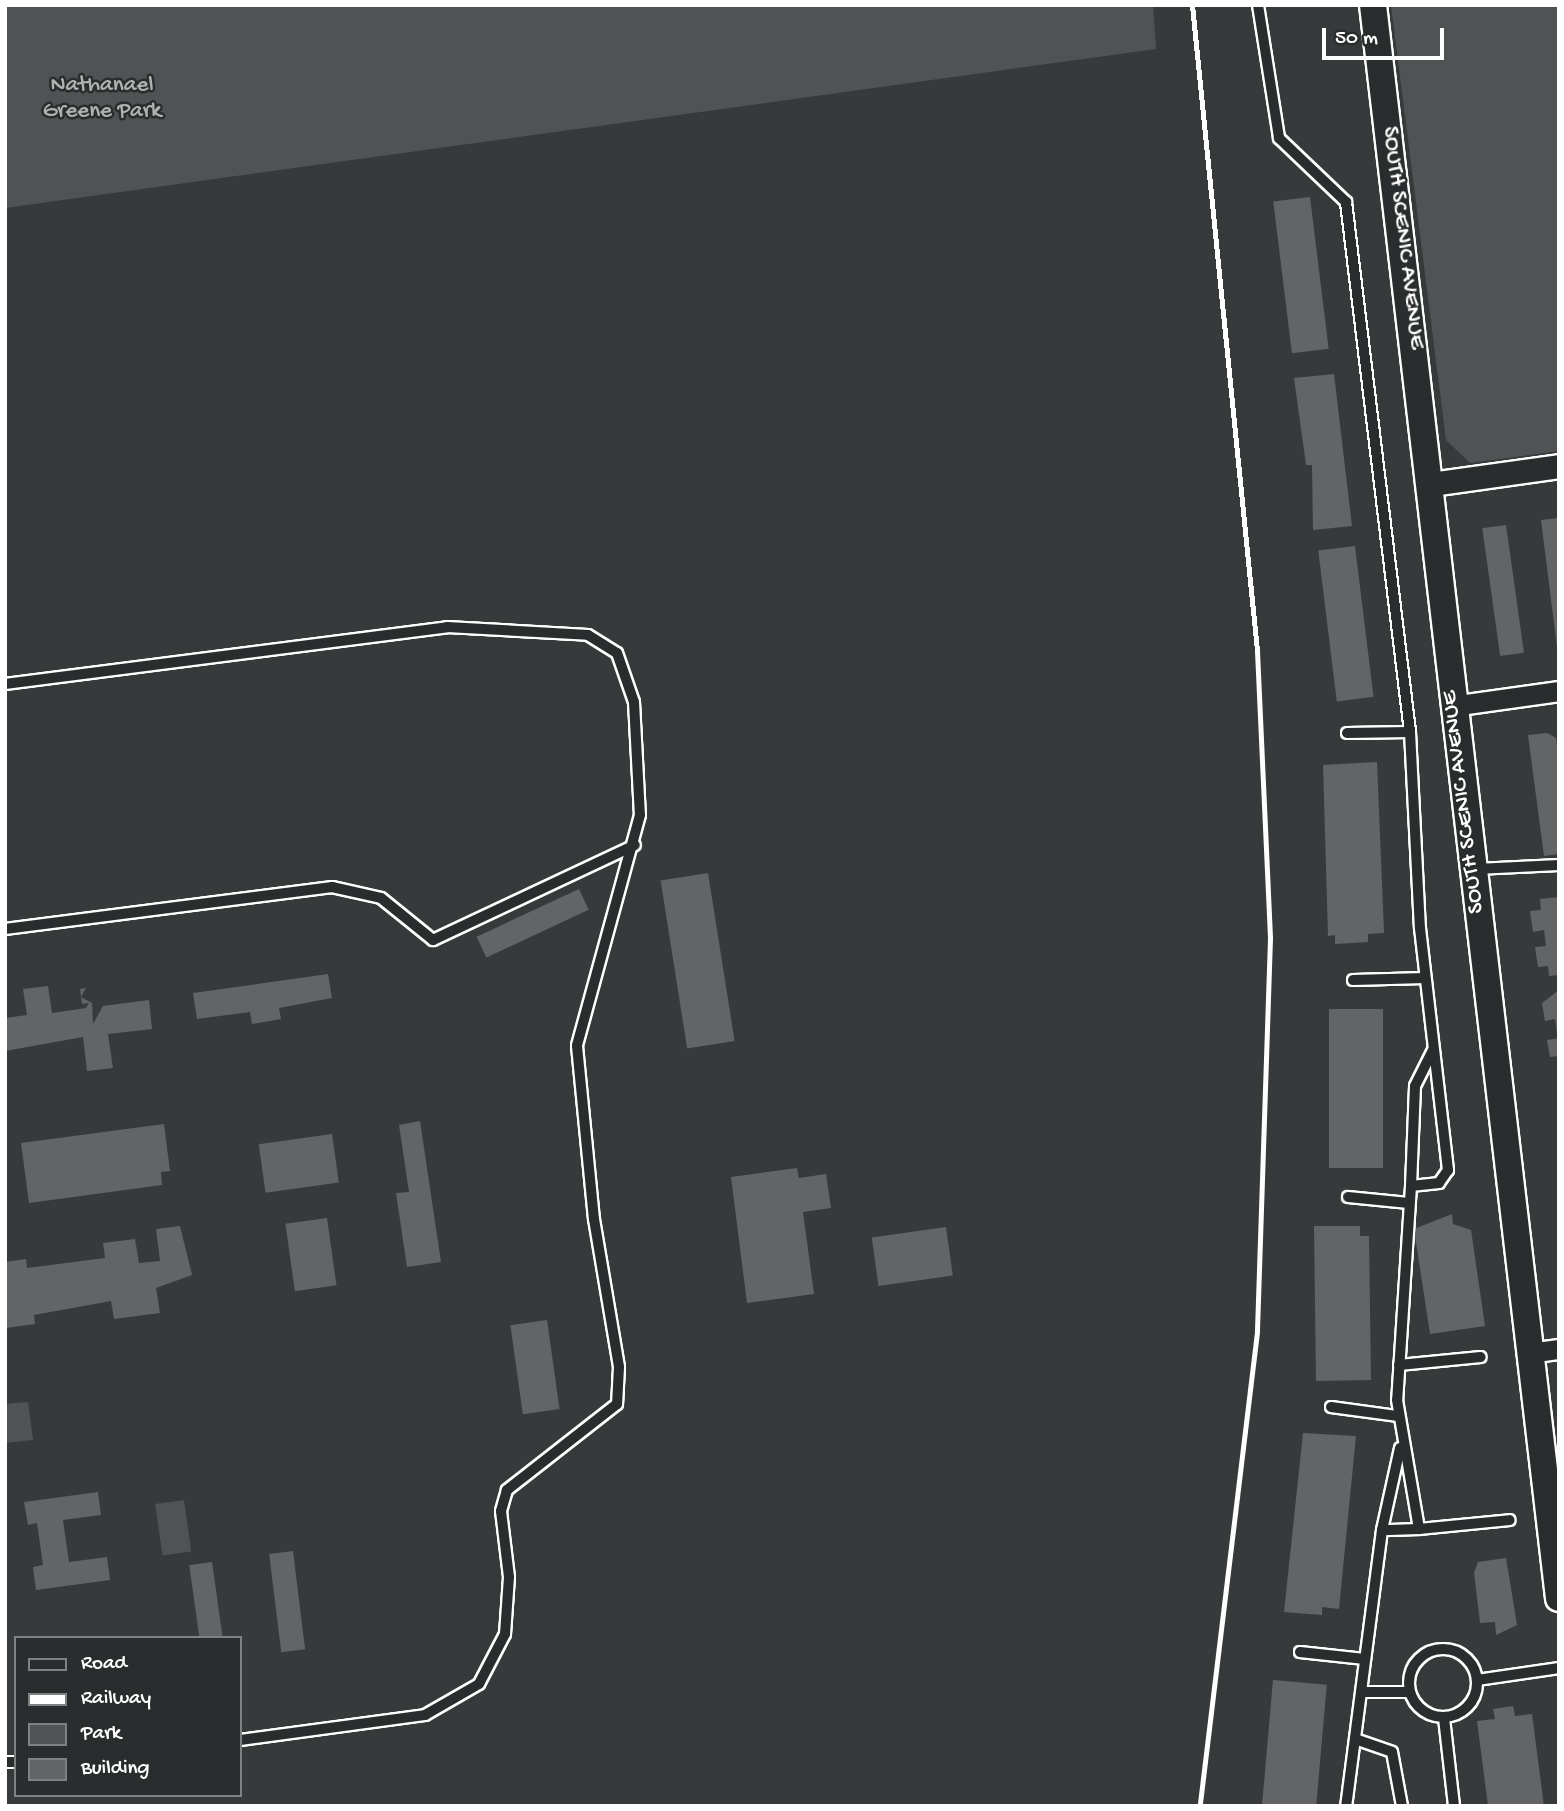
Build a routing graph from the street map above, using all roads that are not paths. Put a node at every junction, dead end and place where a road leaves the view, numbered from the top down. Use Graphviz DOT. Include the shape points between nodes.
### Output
graph roads {
  1 [pos="1258,5"];
  2 [pos="1373,5"];
  3 [pos="1559,467"];
  4 [pos="1431,484"];
  5 [pos="5,684"];
  6 [pos="1559,691"];
  7 [pos="1452,706"];
  8 [pos="1410,732"];
  9 [pos="1347,733"];
  10 [pos="635,845"];
  11 [pos="1559,865"];
  12 [pos="1471,869"];
  13 [pos="5,929"];
  14 [pos="1425,978"];
  15 [pos="1353,980"];
  16 [pos="1433,1049"];
  17 [pos="1410,1186"];
  18 [pos="1348,1197"];
  19 [pos="1409,1203"];
  20 [pos="1559,1349"];
  21 [pos="1529,1353"];
  22 [pos="1481,1357"];
  23 [pos="1399,1365"];
  24 [pos="1331,1407"];
  25 [pos="1398,1416"];
  26 [pos="1400,1448"];
  27 [pos="1510,1520"];
  28 [pos="1419,1529"];
  29 [pos="1382,1530"];
  30 [pos="1559,1598"];
  31 [pos="1300,1652"];
  32 [pos="1365,1659"];
  33 [pos="1559,1668"];
  34 [pos="1477,1680"];
  35 [pos="1361,1692"];
  36 [pos="1409,1692"];
  37 [pos="1444,1718"];
  38 [pos="1355,1739"];
  39 [pos="242,1740"];
  40 [pos="1346,1806"];
  41 [pos="1402,1806"];
  42 [pos="1454,1806"];
  1 -- 8 [label="lane" via="1279,138 1346,202"];
  2 -- 4 [label="main road, SOUTH SCENIC AVENUE"];
  3 -- 4 [label="street"];
  4 -- 7 [label="main road, SOUTH SCENIC AVENUE"];
  5 -- 10 [label="lane" via="396,631 588,635 617,653 634,702 640,786"];
  6 -- 7 [label="street"];
  7 -- 12 [label="main road, SOUTH SCENIC AVENUE"];
  8 -- 9 [label="lane"];
  8 -- 14 [label="lane"];
  10 -- 13 [label="lane" via="433,940 381,898 332,887"];
  10 -- 39 [label="lane" via="578,1046 594,1219 619,1367 617,1404 508,1490 501,1511 509,1577 505,1634 479,1684 425,1716"];
  11 -- 12 [label="lane"];
  12 -- 21 [label="main road, SOUTH SCENIC AVENUE"];
  14 -- 15 [label="lane"];
  14 -- 16 [label="lane"];
  16 -- 17 [label="lane" via="1415,1086"];
  16 -- 17 [label="lane" via="1448,1170 1439,1183"];
  17 -- 19 [label="lane"];
  18 -- 19 [label="lane"];
  19 -- 23 [label="lane"];
  20 -- 21 [label="street"];
  21 -- 30 [label="main road, SOUTH SCENIC AVENUE"];
  22 -- 23 [label="lane"];
  23 -- 25 [label="lane"];
  24 -- 25 [label="lane"];
  25 -- 26 [label="lane"];
  26 -- 28 [label="lane" via="1411,1465"];
  26 -- 29 [label="lane" via="1389,1477"];
  27 -- 28 [label="lane"];
  28 -- 29 [label="lane"];
  29 -- 32 [label="lane"];
  31 -- 32 [label="lane"];
  32 -- 35 [label="lane"];
  33 -- 34 [label="lane"];
  34 -- 36 [label="lane" via="1468,1660 1437,1649 1411,1670"];
  34 -- 37 [label="lane" via="1465,1710"];
  35 -- 36 [label="lane"];
  35 -- 38 [label="lane"];
  36 -- 37 [label="lane" via="1422,1711"];
  37 -- 42 [label="lane"];
  38 -- 40 [label="lane"];
  38 -- 41 [label="lane" via="1392,1752"];
}
